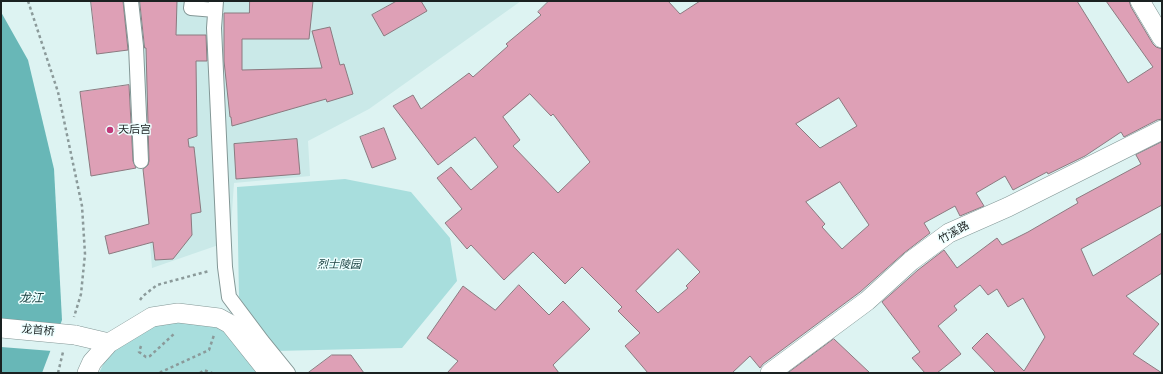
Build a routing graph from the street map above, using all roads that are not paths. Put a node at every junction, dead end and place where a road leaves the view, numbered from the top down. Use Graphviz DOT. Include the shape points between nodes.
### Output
graph roads {
  1 [pos="131,1"];
  2 [pos="192,1"];
  3 [pos="1140,1"];
  4 [pos="216,5"];
  5 [pos="1162,38"];
  6 [pos="1162,130"];
  7 [pos="141,162"];
  8 [pos="1,328"];
  9 [pos="1,339"];
  10 [pos="75,340"];
  11 [pos="109,343"];
  12 [pos="87,373"];
  13 [pos="270,373"];
  14 [pos="288,373"];
  15 [pos="770,373"];
  1 -- 7 [label="street" via="136,46"];
  2 -- 4 [label="street" via="191,8"];
  3 -- 5 [label="street"];
  4 -- 14 [label="street" via="214,28 225,267 229,297"];
  6 -- 15 [label="street, 竹溪路" via="1008,207 949,233 911,261 867,301"];
  8 -- 10 [label="street, 龙首桥, bridge"];
  9 -- 10 [label="street, 龙首桥"];
  10 -- 11 [label="street"];
  11 -- 12 [label="street" via="92,362"];
  11 -- 13 [label="street" via="152,317 178,313 219,318 230,324"];
}
